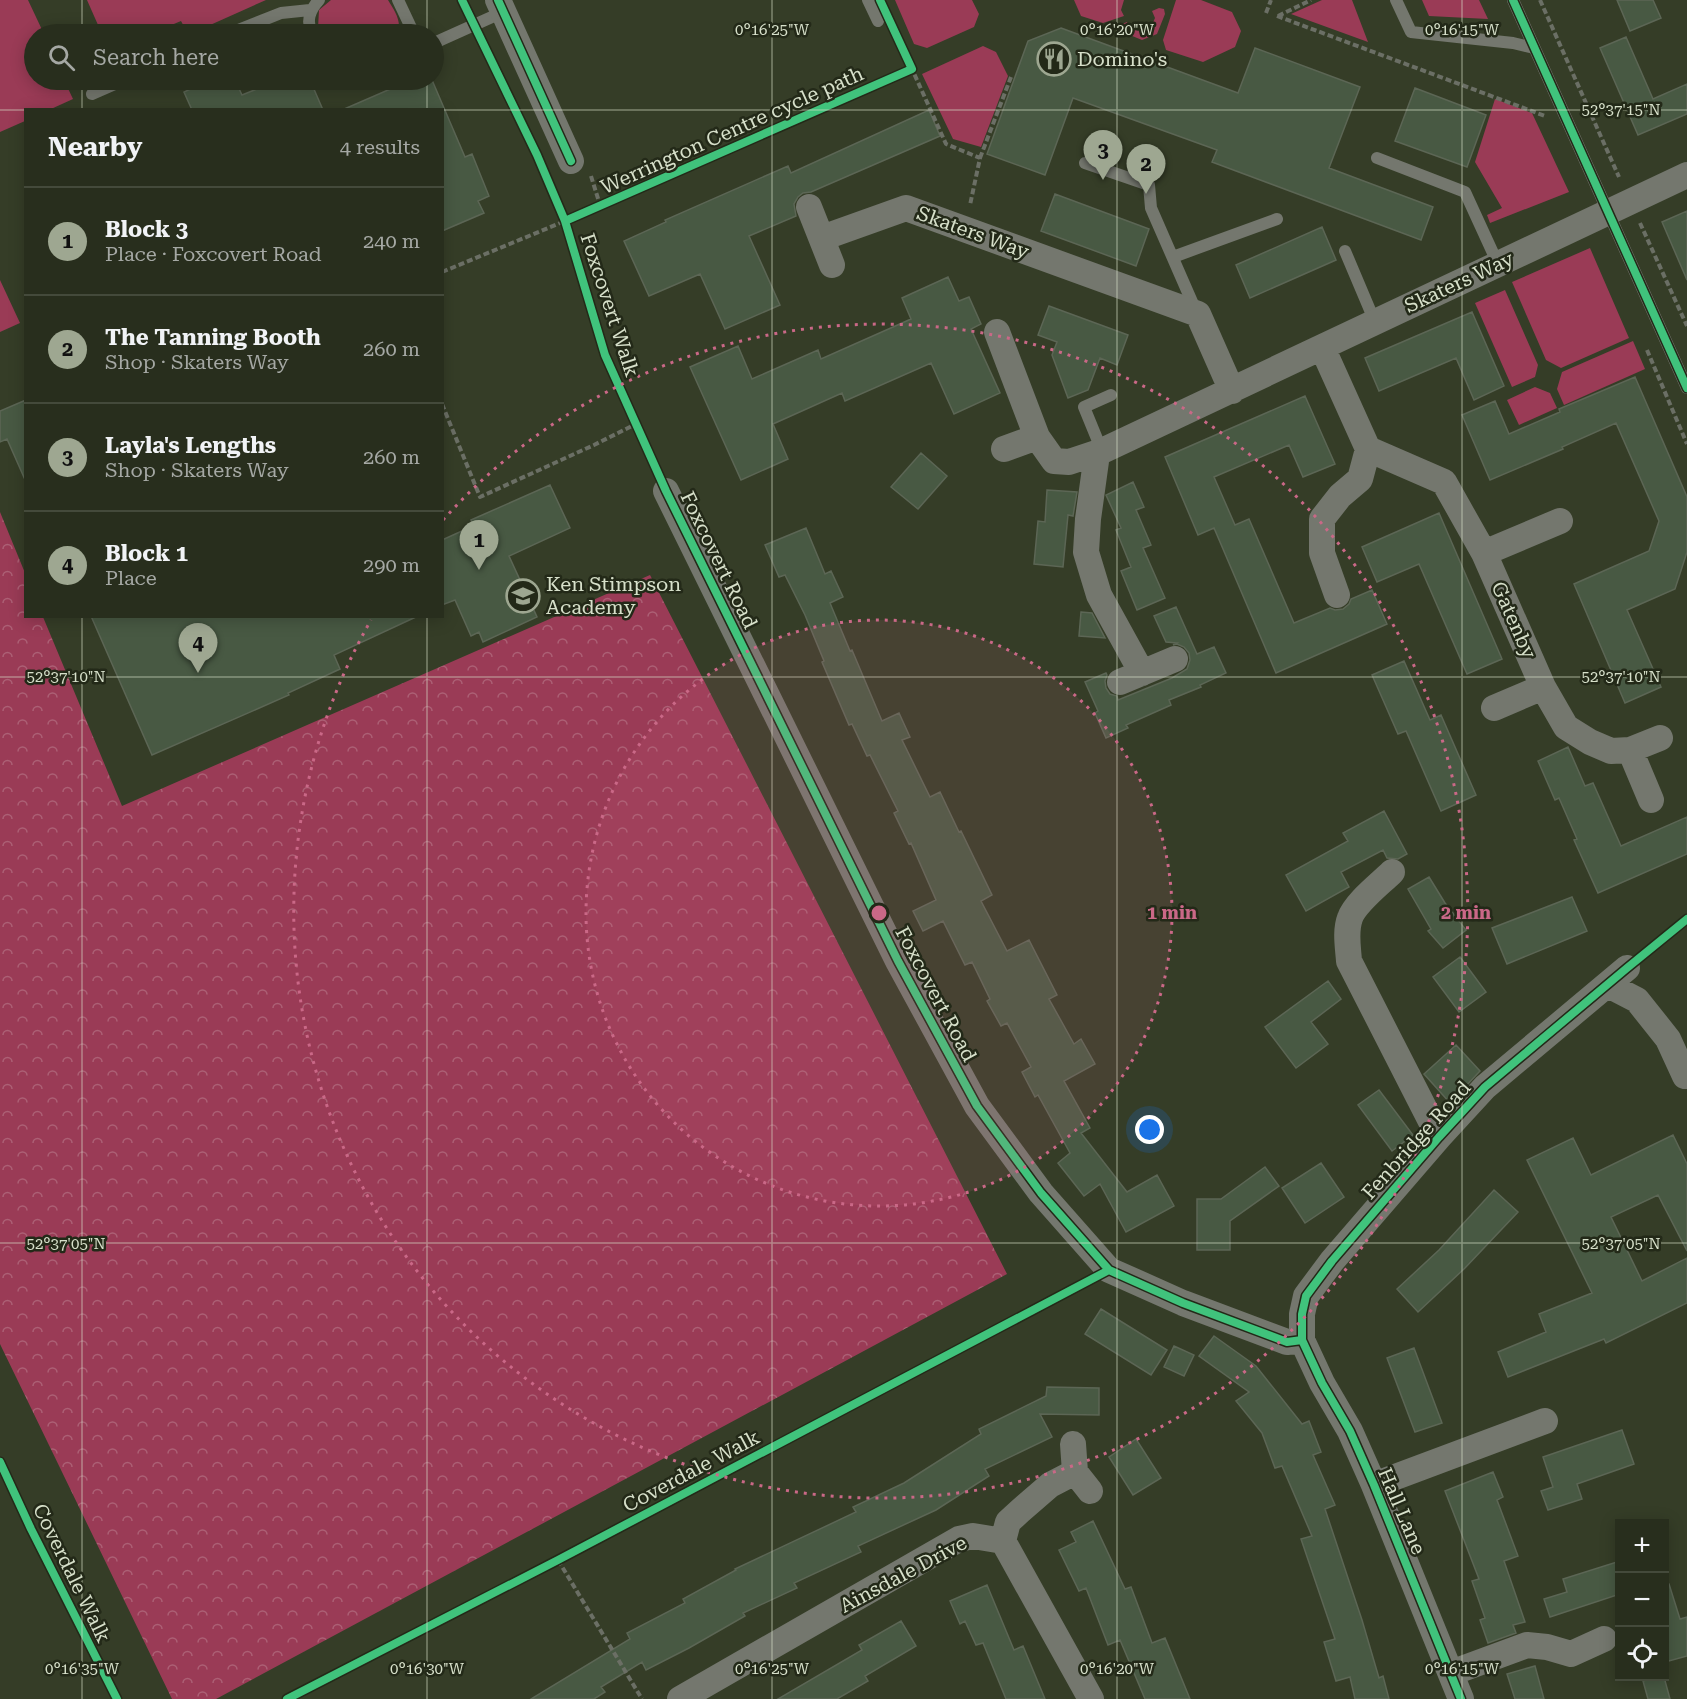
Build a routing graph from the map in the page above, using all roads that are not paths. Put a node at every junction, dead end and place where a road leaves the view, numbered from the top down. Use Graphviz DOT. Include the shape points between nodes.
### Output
graph roads {
  1 [pos="319,0"];
  2 [pos="398,0"];
  3 [pos="868,0"];
  4 [pos="1396,0"];
  5 [pos="1513,0"];
  6 [pos="501,6"];
  7 [pos="310,10"];
  8 [pos="878,21"];
  9 [pos="253,24"];
  10 [pos="308,24"];
  11 [pos="409,24"];
  12 [pos="444,37"];
  13 [pos="1534,48"];
  14 [pos="101,90"];
  15 [pos="92,94"];
  16 [pos="1377,158"];
  17 [pos="1085,163"];
  18 [pos="580,168"];
  19 [pos="1687,175"];
  20 [pos="809,207"];
  21 [pos="1608,212"];
  22 [pos="1277,219"];
  23 [pos="822,238"];
  24 [pos="1345,251"];
  25 [pos="1173,257"];
  26 [pos="1498,264"];
  27 [pos="832,265"];
  28 [pos="1198,314"];
  29 [pos="1374,322"];
  30 [pos="997,332"];
  31 [pos="1322,347"];
  32 [pos="1687,388"];
  33 [pos="1232,391"];
  34 [pos="1110,395"];
  35 [pos="1037,437"];
  36 [pos="1004,449"];
  37 [pos="1368,449"];
  38 [pos="1099,452"];
  39 [pos="666,491"];
  40 [pos="1560,521"];
  41 [pos="1484,553"];
  42 [pos="1338,595"];
  43 [pos="1175,659"];
  44 [pos="1543,687"];
  45 [pos="1494,708"];
  46 [pos="1660,738"];
  47 [pos="1630,750"];
  48 [pos="1651,800"];
  49 [pos="1392,872"];
  50 [pos="1627,968"];
  51 [pos="1608,985"];
  52 [pos="1685,1076"];
  53 [pos="1439,1137"];
  54 [pos="1302,1340"];
  55 [pos="1545,1421"];
  56 [pos="1073,1444"];
  57 [pos="1374,1485"];
  58 [pos="1003,1541"];
  59 [pos="1604,1639"];
  60 [pos="1451,1673"];
  61 [pos="680,1699"];
  62 [pos="1091,1699"];
  63 [pos="1461,1699"];
  1 -- 7 [label="lane"];
  2 -- 11 [label="lane"];
  3 -- 8 [label="lane"];
  4 -- 13 [label="lane" via="1410,32"];
  5 -- 13 [label="lane"];
  6 -- 12 [label="lane"];
  6 -- 18 [label="street"];
  7 -- 9 [label="lane" via="281,13"];
  7 -- 10 [label="lane"];
  13 -- 21 [label="lane"];
  14 -- 15 [label="lane"];
  16 -- 26 [label="lane" via="1465,192"];
  17 -- 25 [label="lane" via="1149,185 1151,208"];
  19 -- 21 [label="street, Skaters Way"];
  20 -- 23 [label="street"];
  21 -- 26 [label="street, Skaters Way"];
  21 -- 32 [label="lane"];
  22 -- 25 [label="lane"];
  23 -- 27 [label="street"];
  23 -- 28 [label="street, Skaters Way" via="906,208"];
  24 -- 29 [label="lane"];
  25 -- 28 [label="lane"];
  26 -- 29 [label="street, Skaters Way"];
  28 -- 33 [label="street"];
  29 -- 31 [label="street, Skaters Way"];
  30 -- 35 [label="street"];
  31 -- 33 [label="street, Skaters Way"];
  31 -- 37 [label="street"];
  33 -- 38 [label="street, Skaters Way"];
  34 -- 38 [label="lane" via="1084,407"];
  35 -- 36 [label="street"];
  35 -- 38 [label="street, Skaters Way" via="1054,461 1069,462"];
  37 -- 41 [label="street, Gatenby" via="1444,482"];
  37 -- 42 [label="street" via="1360,479 1322,519 1322,554"];
  38 -- 43 [label="street" via="1086,552 1099,595 1131,678"];
  39 -- 54 [label="street, Foxcovert Road" via="898,961 977,1106 1041,1193 1109,1270 1287,1342"];
  40 -- 41 [label="street"];
  41 -- 44 [label="street, Gatenby"];
  44 -- 45 [label="street"];
  44 -- 47 [label="street, Gatenby" via="1566,727 1611,751"];
  46 -- 47 [label="street, Gatenby"];
  47 -- 48 [label="street"];
  49 -- 53 [label="street, Fenbridge Road" via="1350,917 1349,961"];
  50 -- 51 [label="street, Fenbridge Road"];
  51 -- 52 [label="street" via="1637,1000 1668,1040"];
  51 -- 53 [label="street, Fenbridge Road" via="1485,1087"];
  53 -- 54 [label="street, Fenbridge Road" via="1306,1296"];
  54 -- 57 [label="street, Hall Lane"];
  55 -- 57 [label="street"];
  56 -- 58 [label="street" via="1082,1481 1050,1485 1008,1522"];
  57 -- 60 [label="street, Hall Lane"];
  58 -- 61 [label="street, Ainsdale Drive" via="973,1536 959,1539"];
  58 -- 62 [label="street"];
  59 -- 60 [label="street" via="1571,1654 1527,1646"];
  60 -- 63 [label="street, Hall Lane"];
}
